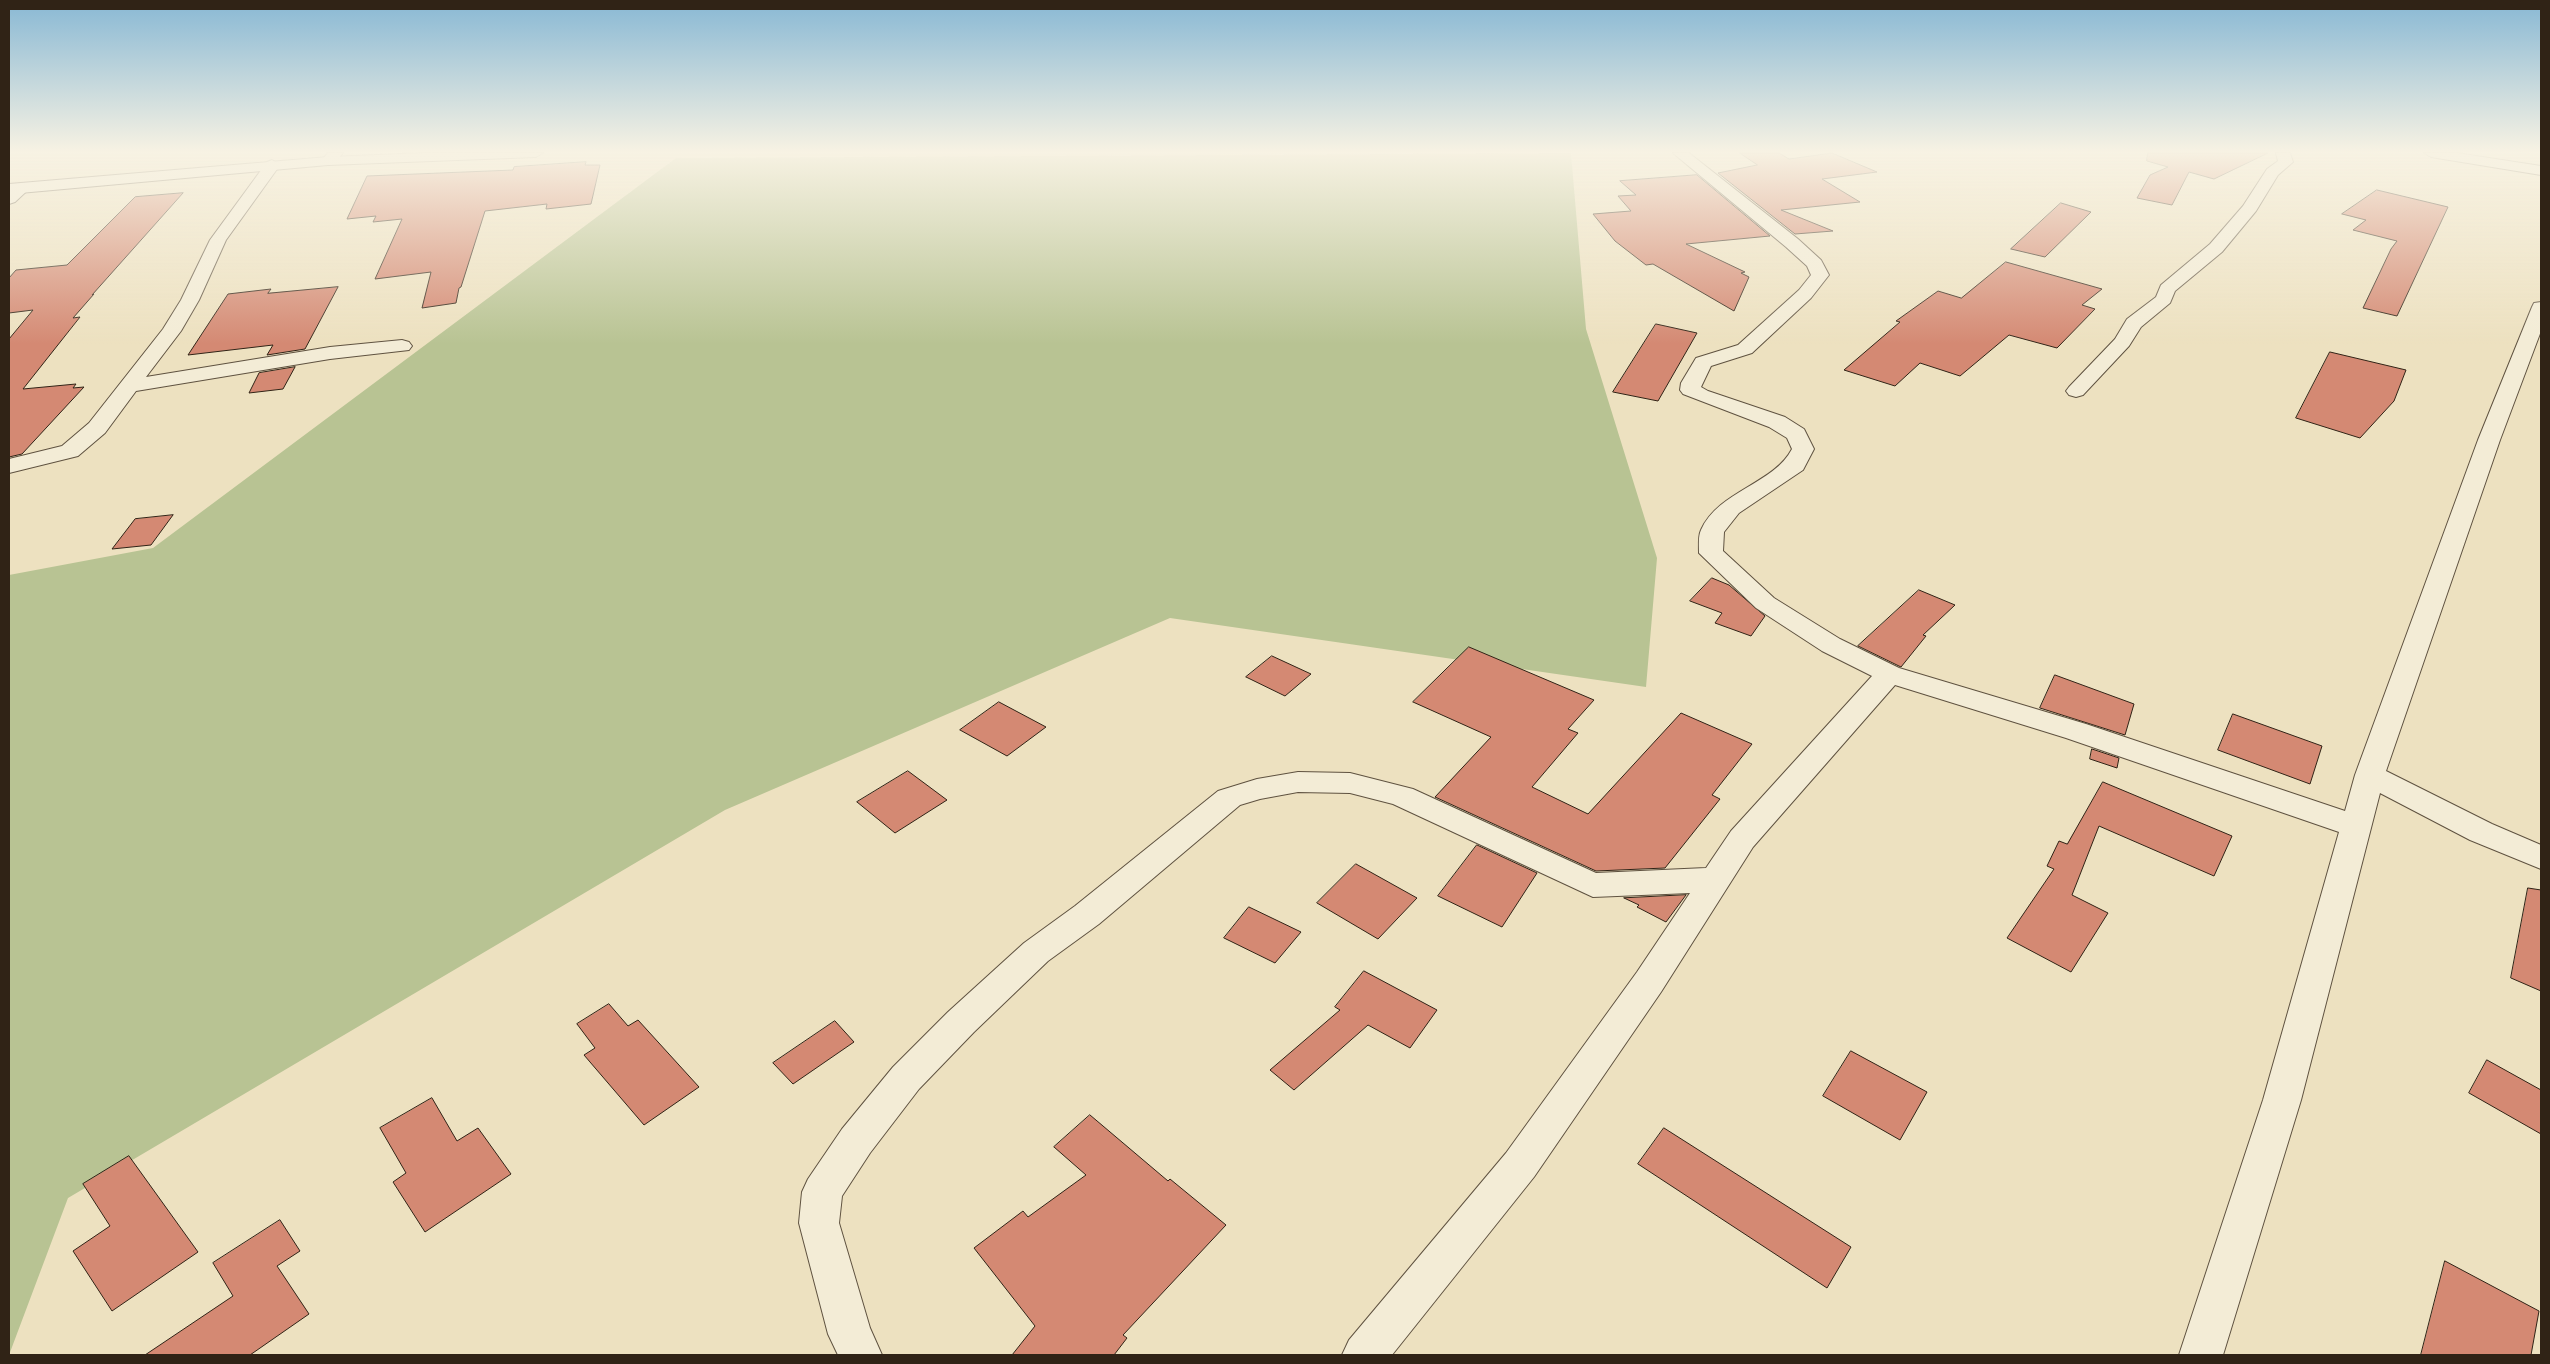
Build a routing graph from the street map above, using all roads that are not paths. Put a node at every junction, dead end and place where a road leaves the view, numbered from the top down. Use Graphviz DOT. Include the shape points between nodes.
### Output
graph roads {
  1 [pos="235,217"];
  2 [pos="1759,217"];
  3 [pos="2243,217"];
  4 [pos="2541,307"];
  5 [pos="402,346"];
  6 [pos="127,386"];
  7 [pos="2076,391"];
  8 [pos="9,466"];
  9 [pos="1889,674"];
  10 [pos="2370,775"];
  11 [pos="2356,826"];
  12 [pos="2541,858"];
  13 [pos="1716,880"];
  14 [pos="860,1355"];
  15 [pos="1364,1355"];
  16 [pos="2201,1355"];
  1 -- 6 [label="street" via="218,240 190,300 171,331"];
  2 -- 9 [label="street" via="1815,264 1820,275 1805,294 1744,349 1703,362 1690,390 1777,422 1796,434 1802,449 1796,465 1731,508 1712,531 1711,553 1765,603 1831,645"];
  3 -- 7 [label="street" via="2216,248 2167,289 2164,299 2134,323 2122,342"];
  4 -- 10 [label="street" via="2526,368 2486,448"];
  5 -- 6 [label="street" via="282,360"];
  6 -- 8 [label="street" via="97,428 70,451"];
  9 -- 11 [label="street" via="2076,730"];
  9 -- 13 [label="street" via="1742,838"];
  10 -- 11 [label="street"];
  10 -- 12 [label="street" via="2481,832"];
  11 -- 16 [label="street" via="2282,1100"];
  13 -- 14 [label="street" via="1593,885 1402,796 1350,783 1298,782 1228,798 1087,915 1036,952 961,1022 906,1078 856,1141 822,1192 819,1223 850,1334"];
  13 -- 15 [label="street" via="1649,982 1520,1165"];
}
